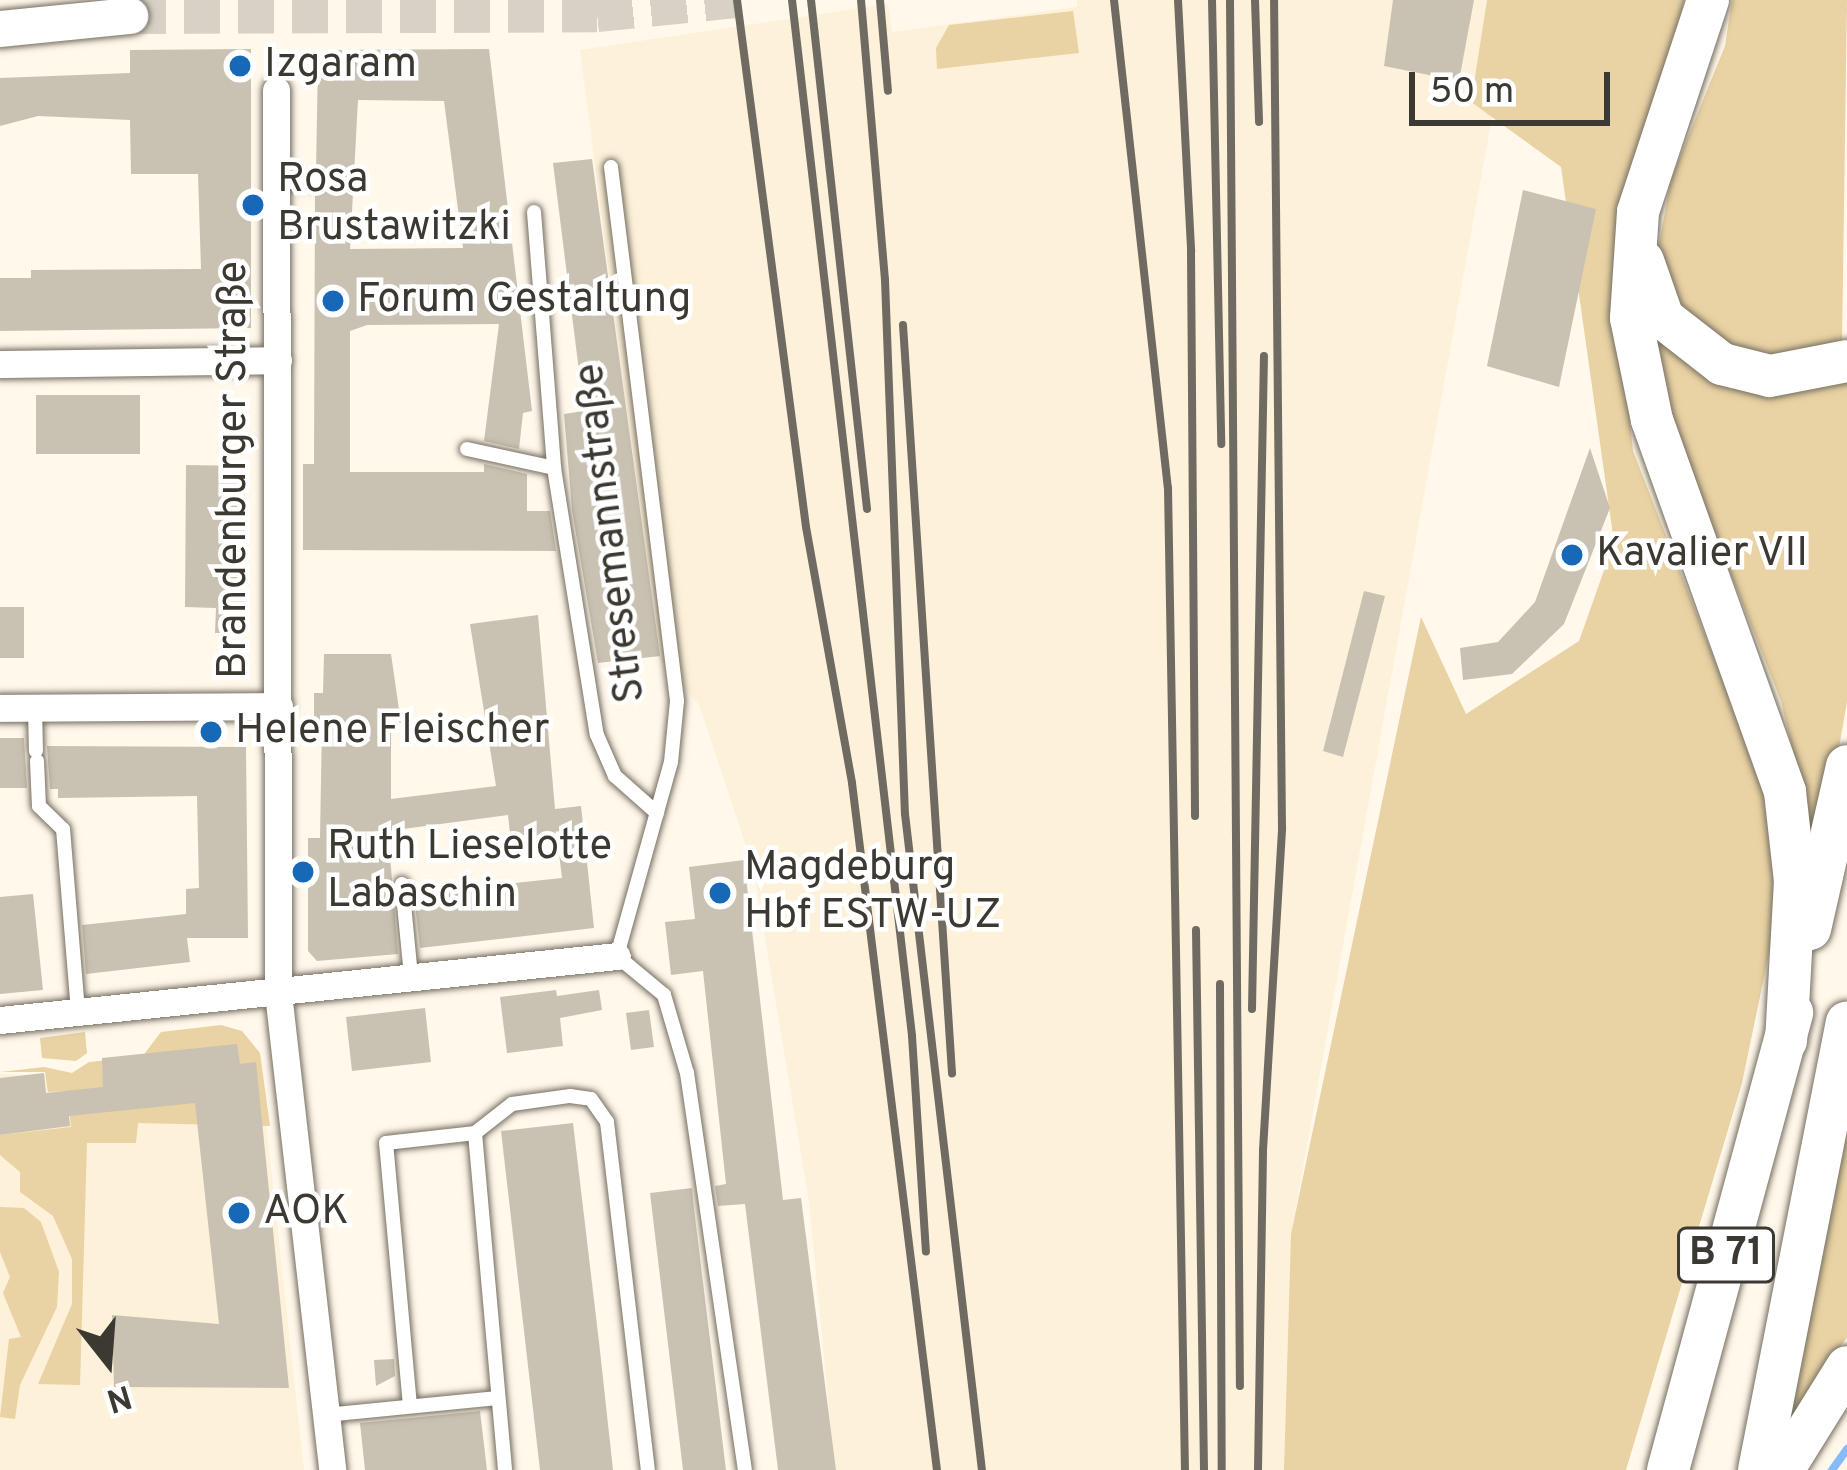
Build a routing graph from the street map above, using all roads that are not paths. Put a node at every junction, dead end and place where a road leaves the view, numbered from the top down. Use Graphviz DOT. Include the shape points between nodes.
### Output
graph roads {
  1 [pos="1708,0"];
  2 [pos="130,16"];
  3 [pos="0,29"];
  4 [pos="276,90"];
  5 [pos="611,167"];
  6 [pos="275,182"];
  7 [pos="316,182"];
  8 [pos="533,212"];
  9 [pos="1638,212"];
  10 [pos="278,360"];
  11 [pos="1847,361"];
  12 [pos="0,364"];
  13 [pos="467,448"];
  14 [pos="554,468"];
  15 [pos="279,706"];
  16 [pos="35,708"];
  17 [pos="0,709"];
  18 [pos="1847,766"];
  19 [pos="658,813"];
  20 [pos="402,884"];
  21 [pos="617,956"];
  22 [pos="411,976"];
  23 [pos="278,993"];
  24 [pos="78,1012"];
  25 [pos="0,1020"];
  26 [pos="1847,1023"];
  27 [pos="1786,1041"];
  28 [pos="475,1133"];
  29 [pos="1847,1366"];
  30 [pos="498,1398"];
  31 [pos="410,1406"];
  32 [pos="325,1415"];
  33 [pos="332,1470"];
  34 [pos="505,1470"];
  35 [pos="648,1470"];
  36 [pos="745,1470"];
  37 [pos="1668,1470"];
  38 [pos="1759,1470"];
  39 [pos="1783,1470"];
  1 -- 9 [label="highway"];
  2 -- 3 [label="main road"];
  4 -- 6 [label="street, Brandenburger Straße"];
  5 -- 19 [label="lane, Stresemannstraße" via="675,663 674,743"];
  6 -- 7 [label="lane"];
  6 -- 10 [label="street, Brandenburger Straße"];
  8 -- 14 [label="lane"];
  9 -- 11 [label="highway" via="1652,296 1688,342 1758,375"];
  9 -- 27 [label="highway" via="1630,304 1646,400 1766,728 1792,825"];
  10 -- 12 [label="street"];
  10 -- 15 [label="street, Brandenburger Straße"];
  13 -- 14 [label="lane"];
  14 -- 19 [label="lane" via="601,748 622,784"];
  15 -- 16 [label="street"];
  15 -- 23 [label="street, Brandenburger Straße"];
  16 -- 17 [label="street"];
  16 -- 24 [label="lane" via="39,806 63,830"];
  18 -- 27 [label="highway, B 71"];
  19 -- 21 [label="lane, Stresemannstraße"];
  20 -- 22 [label="lane"];
  21 -- 22 [label="street"];
  21 -- 36 [label="lane" via="664,995 687,1073"];
  22 -- 23 [label="street"];
  23 -- 24 [label="street"];
  23 -- 32 [label="street, Brandenburger Straße"];
  24 -- 25 [label="street"];
  26 -- 38 [label="highway, B 71"];
  27 -- 37 [label="highway, B 71"];
  28 -- 30 [label="lane"];
  28 -- 31 [label="lane" via="386,1143"];
  28 -- 35 [label="lane" via="512,1104 570,1096 591,1099 607,1122"];
  29 -- 39 [label="highway"];
  30 -- 31 [label="lane"];
  30 -- 34 [label="lane"];
  31 -- 32 [label="lane"];
  32 -- 33 [label="street, Brandenburger Straße"];
}
